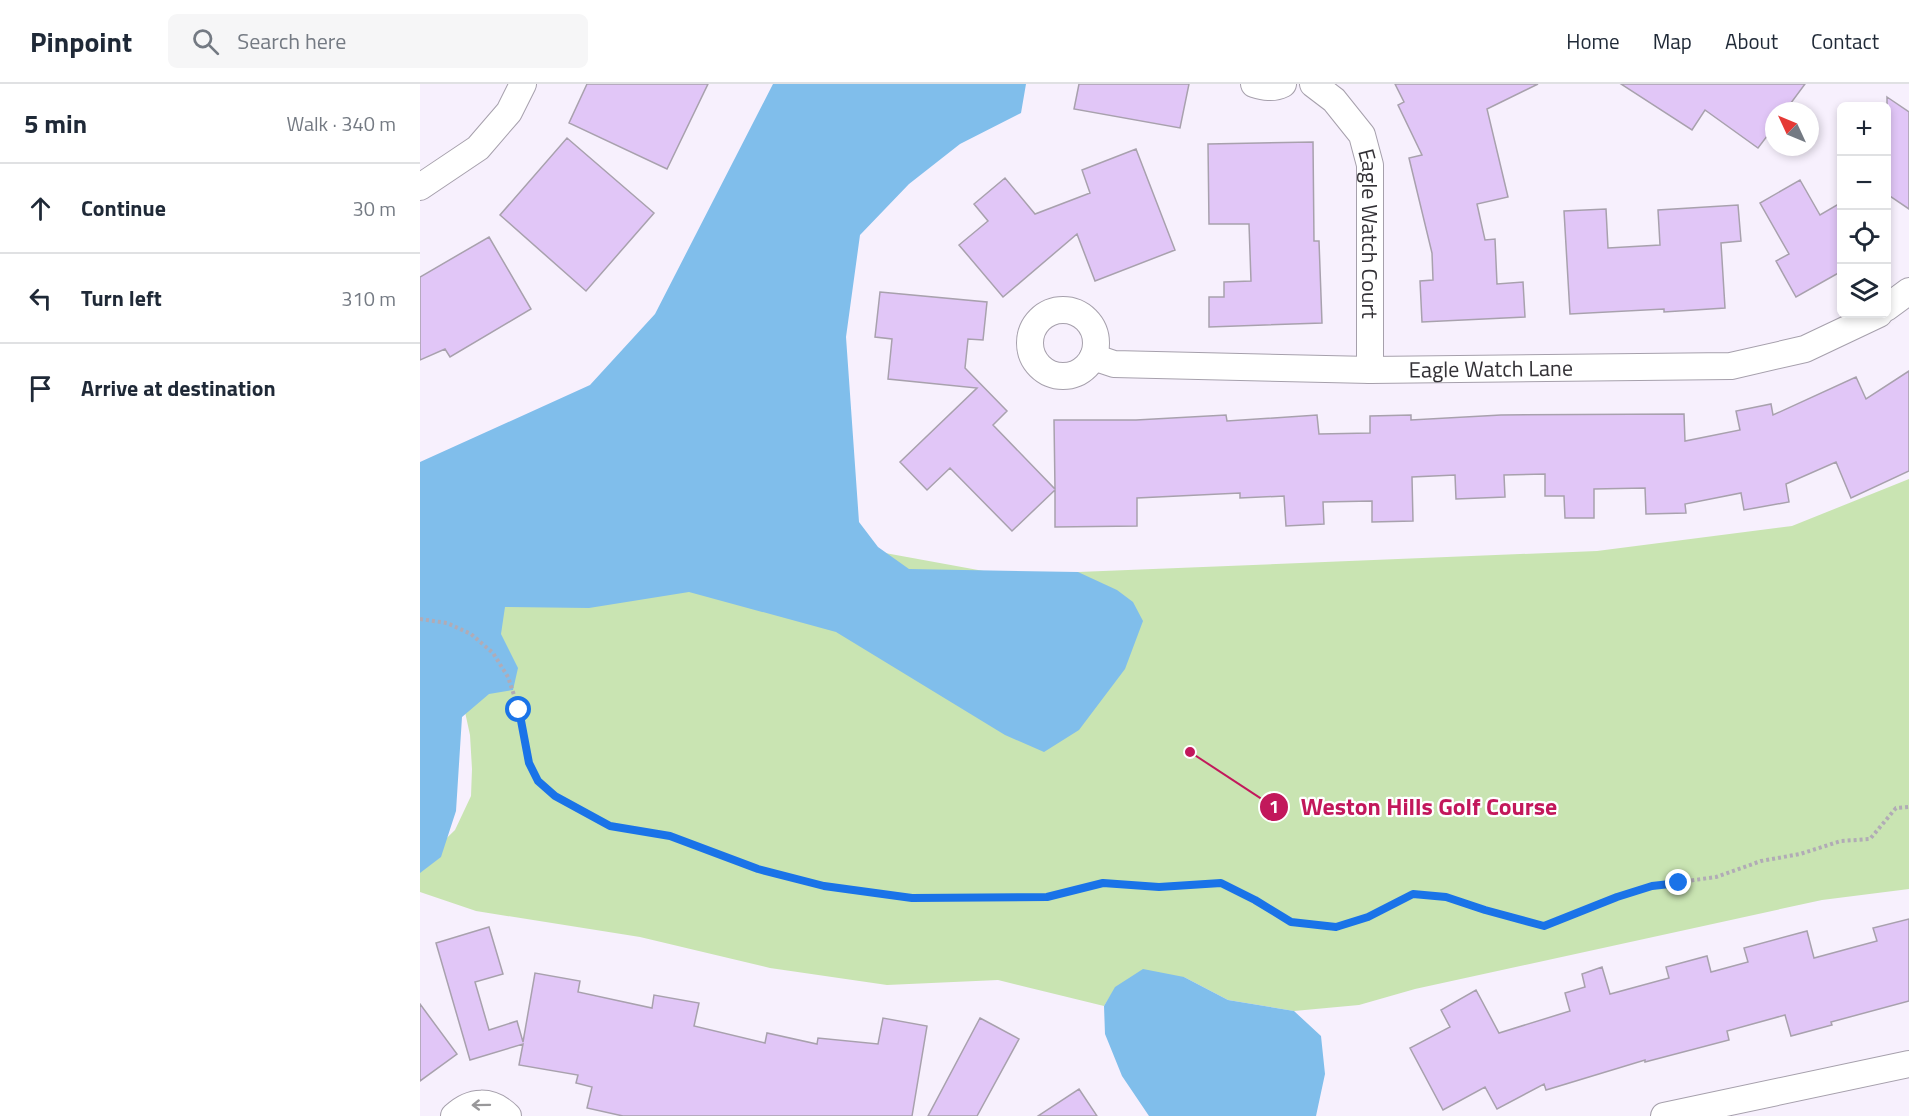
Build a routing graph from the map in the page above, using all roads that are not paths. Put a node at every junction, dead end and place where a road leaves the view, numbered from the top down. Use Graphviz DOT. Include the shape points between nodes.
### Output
graph roads {
  1 [pos="523,84"];
  2 [pos="1254,84"];
  3 [pos="1283,84"];
  4 [pos="1313,84"];
  5 [pos="420,187"];
  6 [pos="1909,291"];
  7 [pos="1891,305"];
  8 [pos="1871,318"];
  9 [pos="1093,357"];
  10 [pos="1370,370"];
  11 [pos="1909,1064"];
  12 [pos="454,1116"];
  13 [pos="508,1116"];
  14 [pos="1664,1116"];
  1 -- 5 [label="street" via="509,112 478,148"];
  2 -- 3 [label="street" via="1266,88"];
  4 -- 10 [label="street, Eagle Watch Court" via="1334,100 1362,135 1370,165"];
  6 -- 7 [label="street"];
  8 -- 10 [label="street, Eagle Watch Lane" via="1805,349 1731,366"];
  9 -- 10 [label="street, Eagle Watch Lane" via="1113,364"];
  11 -- 14 [label="street"];
  13 -- 12 [label="street, one-way" via="489,1103 475,1103"];
}
